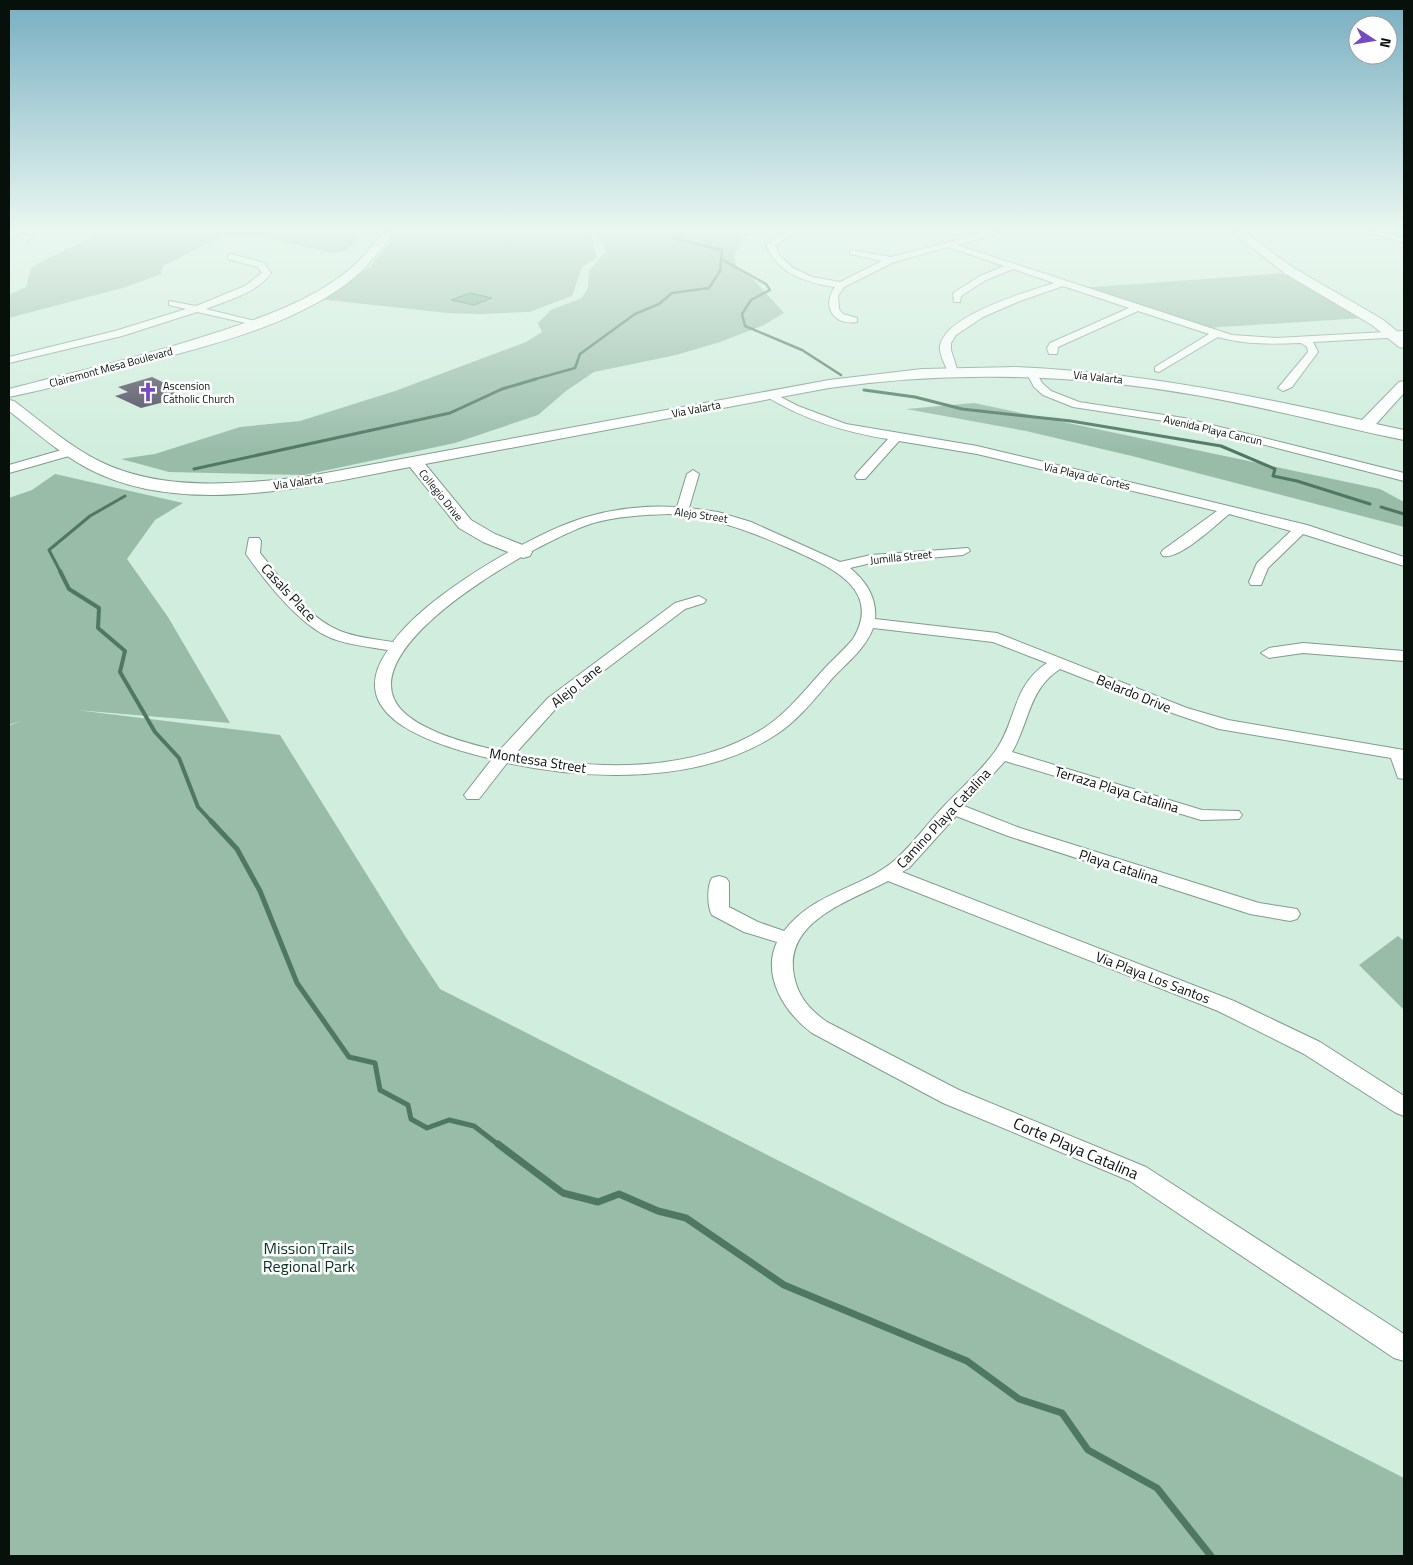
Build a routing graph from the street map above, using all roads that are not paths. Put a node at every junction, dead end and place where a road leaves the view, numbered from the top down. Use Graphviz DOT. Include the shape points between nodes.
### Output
graph roads {
  1 [pos="179,305"];
  2 [pos="208,305"];
  3 [pos="282,305"];
  4 [pos="834,305"];
  5 [pos="1004,305"];
  6 [pos="1129,305"];
  7 [pos="1349,305"];
  8 [pos="1356,305"];
  9 [pos="1138,308"];
  10 [pos="196,310"];
  11 [pos="854,320"];
  12 [pos="250,322"];
  13 [pos="78,331"];
  14 [pos="1217,334"];
  15 [pos="1402,336"];
  16 [pos="1304,340"];
  17 [pos="94,341"];
  18 [pos="1054,352"];
  19 [pos="9,360"];
  20 [pos="1159,369"];
  21 [pos="953,372"];
  22 [pos="1031,372"];
  23 [pos="1404,386"];
  24 [pos="9,387"];
  25 [pos="1282,388"];
  26 [pos="9,393"];
  27 [pos="771,395"];
  28 [pos="9,404"];
  29 [pos="1404,406"];
  30 [pos="1365,426"];
  31 [pos="1383,430"];
  32 [pos="1404,435"];
  33 [pos="897,436"];
  34 [pos="72,451"];
  35 [pos="414,462"];
  36 [pos="9,469"];
  37 [pos="693,474"];
  38 [pos="861,476"];
  39 [pos="1404,477"];
  40 [pos="1227,510"];
  41 [pos="682,511"];
  42 [pos="1302,528"];
  43 [pos="254,541"];
  44 [pos="963,551"];
  45 [pos="523,552"];
  46 [pos="1168,553"];
  47 [pos="1404,562"];
  48 [pos="839,566"];
  49 [pos="1256,582"];
  50 [pos="699,600"];
  51 [pos="867,623"];
  52 [pos="396,647"];
  53 [pos="1269,653"];
  54 [pos="1404,656"];
  55 [pos="1060,662"];
  56 [pos="1002,754"];
  57 [pos="1401,754"];
  58 [pos="502,758"];
  59 [pos="1404,774"];
  60 [pos="473,795"];
  61 [pos="952,808"];
  62 [pos="1233,815"];
  63 [pos="889,874"];
  64 [pos="719,882"];
  65 [pos="1290,914"];
  66 [pos="788,940"];
  67 [pos="1404,1107"];
  68 [pos="1404,1349"];
  1 -- 10 [label="street"];
  2 -- 10 [label="street"];
  3 -- 12 [label="main road, Clairemont Mesa Boulevard"];
  4 -- 11 [label="street" via="840,316"];
  5 -- 21 [label="street" via="975,316 949,335 945,348"];
  6 -- 9 [label="street"];
  7 -- 15 [label="main road"];
  8 -- 15 [label="main road"];
  9 -- 14 [label="street"];
  9 -- 18 [label="street" via="1054,344"];
  10 -- 12 [label="street"];
  10 -- 17 [label="street"];
  12 -- 24 [label="main road, Clairemont Mesa Boulevard"];
  12 -- 26 [label="main road, Clairemont Mesa Boulevard" via="159,355"];
  13 -- 17 [label="street"];
  14 -- 16 [label="street" via="1259,341"];
  14 -- 20 [label="street"];
  15 -- 16 [label="street"];
  16 -- 25 [label="street" via="1312,346 1313,352 1288,385"];
  17 -- 19 [label="street"];
  21 -- 22 [label="main road, Via Valarta"];
  21 -- 27 [label="main road, Via Valarta" via="865,378"];
  22 -- 30 [label="main road, Via Valarta" via="1157,384"];
  22 -- 39 [label="street, Avenida Playa Cancun" via="1046,393 1077,405 1184,421"];
  23 -- 30 [label="main road"];
  27 -- 33 [label="street, Via Playa de Cortes" via="812,418"];
  27 -- 35 [label="main road, Via Valarta"];
  28 -- 34 [label="main road, Via Valarta"];
  29 -- 31 [label="main road"];
  30 -- 31 [label="main road, Via Valarta"];
  31 -- 32 [label="main road, Via Valarta"];
  33 -- 38 [label="street"];
  33 -- 40 [label="street, Via Playa de Cortes" via="975,450"];
  34 -- 35 [label="main road, Via Valarta" via="108,472 144,481 203,487 242,488 304,482"];
  34 -- 36 [label="street"];
  35 -- 45 [label="main road, Collegio Drive" via="466,524"];
  37 -- 41 [label="street"];
  40 -- 42 [label="street, Via Playa de Cortes"];
  40 -- 46 [label="street"];
  41 -- 45 [label="street, Alejo Street" via="600,518 575,526"];
  41 -- 48 [label="street, Alejo Street" via="742,522"];
  42 -- 47 [label="street, Via Playa de Cortes"];
  42 -- 49 [label="street" via="1262,566"];
  43 -- 52 [label="street, Casals Place" via="253,554 313,620 329,632"];
  44 -- 48 [label="street, Jumilla Street" via="872,559"];
  45 -- 52 [label="street, Montessa Street" via="438,607"];
  48 -- 51 [label="street, Alejo Street" via="863,590 868,604"];
  50 -- 58 [label="street, Alejo Lane" via="680,606 554,701"];
  51 -- 55 [label="street, Belardo Drive" via="997,638"];
  51 -- 58 [label="street, Montessa Street" via="861,638 787,718 771,730 726,752 673,766 621,770"];
  52 -- 58 [label="street, Montessa Street" via="385,664 382,682 386,699 397,714 413,727 434,737"];
  53 -- 54 [label="street" via="1304,648"];
  55 -- 56 [label="street, Camino Playa Catalina" via="1047,669 1028,688 1012,740"];
  55 -- 57 [label="street, Belardo Drive" via="1181,712 1226,725"];
  56 -- 61 [label="street, Camino Playa Catalina"];
  56 -- 62 [label="street, Terraza Playa Catalina" via="1201,815"];
  57 -- 59 [label="street"];
  58 -- 60 [label="street, Alejo Lane"];
  61 -- 63 [label="street, Camino Playa Catalina"];
  61 -- 65 [label="street, Playa Catalina" via="1014,832 1257,909"];
  63 -- 66 [label="street, Camino Playa Catalina" via="821,908"];
  63 -- 67 [label="street, Via Playa Los Santos" via="1226,1006 1312,1048"];
  64 -- 66 [label="street" via="719,910 750,927"];
  66 -- 68 [label="street, Corte Playa Catalina" via="782,959 784,984 796,1008 822,1029 961,1101 1138,1174"];
}
